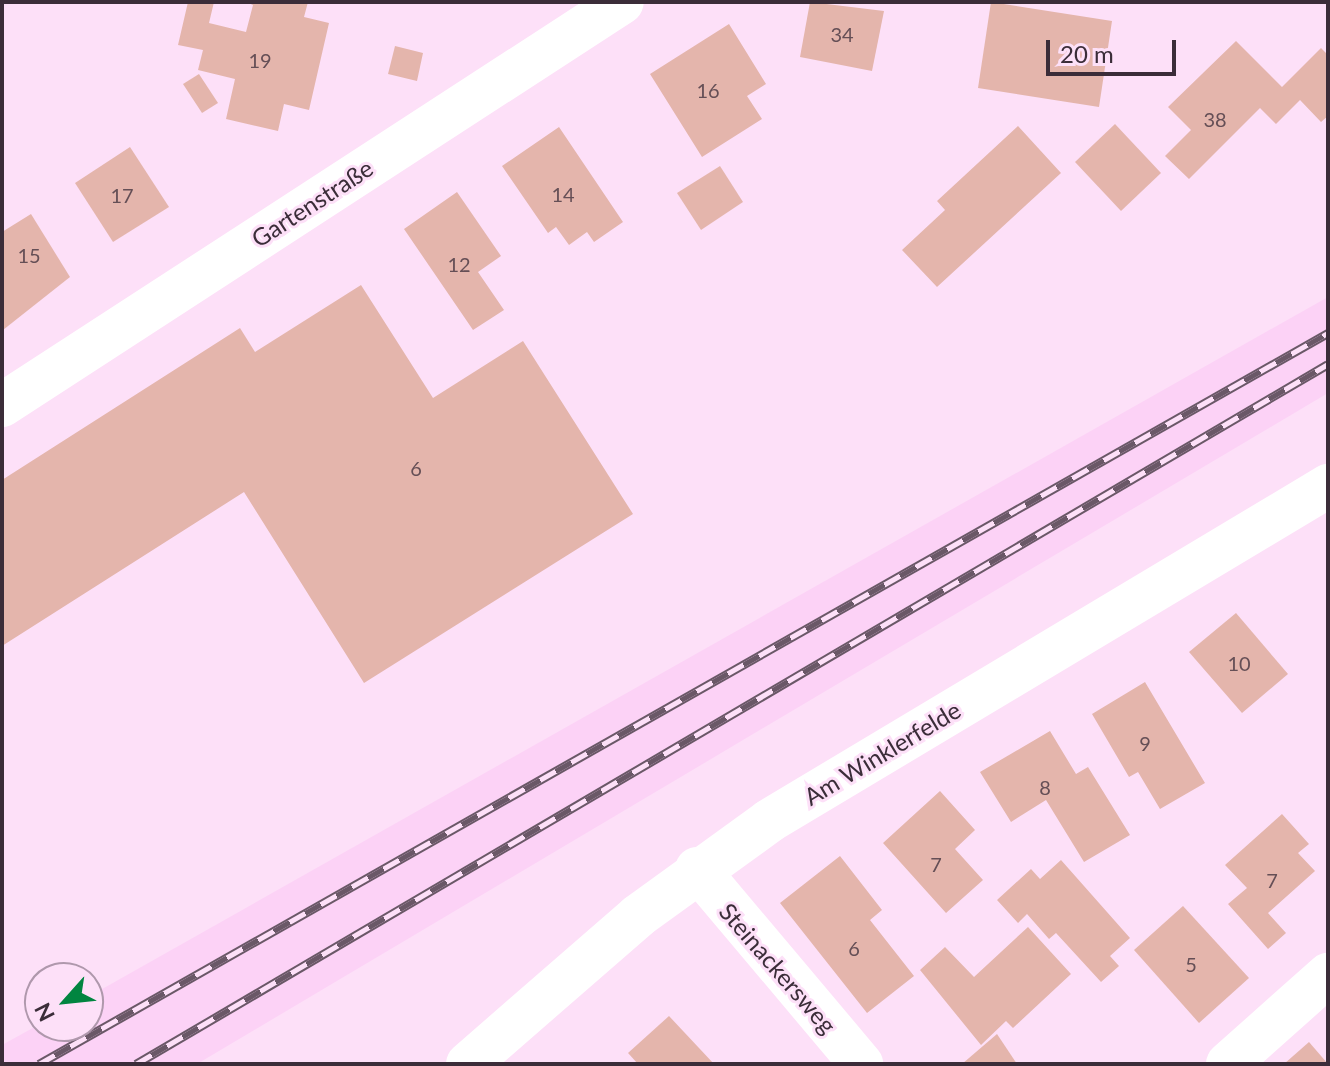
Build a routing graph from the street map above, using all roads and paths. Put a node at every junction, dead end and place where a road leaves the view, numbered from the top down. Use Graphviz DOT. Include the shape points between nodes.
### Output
graph roads {
  1 [pos="622,2"];
  2 [pos="2,405"];
  3 [pos="1328,486"];
  4 [pos="697,869"];
  5 [pos="1328,975"];
  6 [pos="468,1064"];
  7 [pos="861,1064"];
  8 [pos="1228,1064"];
  1 -- 2 [label="street, Gartenstraße"];
  3 -- 4 [label="street, Am Winklerfelde"];
  4 -- 6 [label="street, Am Winklerfelde"];
  4 -- 7 [label="street, Steinackersweg"];
  5 -- 8 [label="street"];
}
